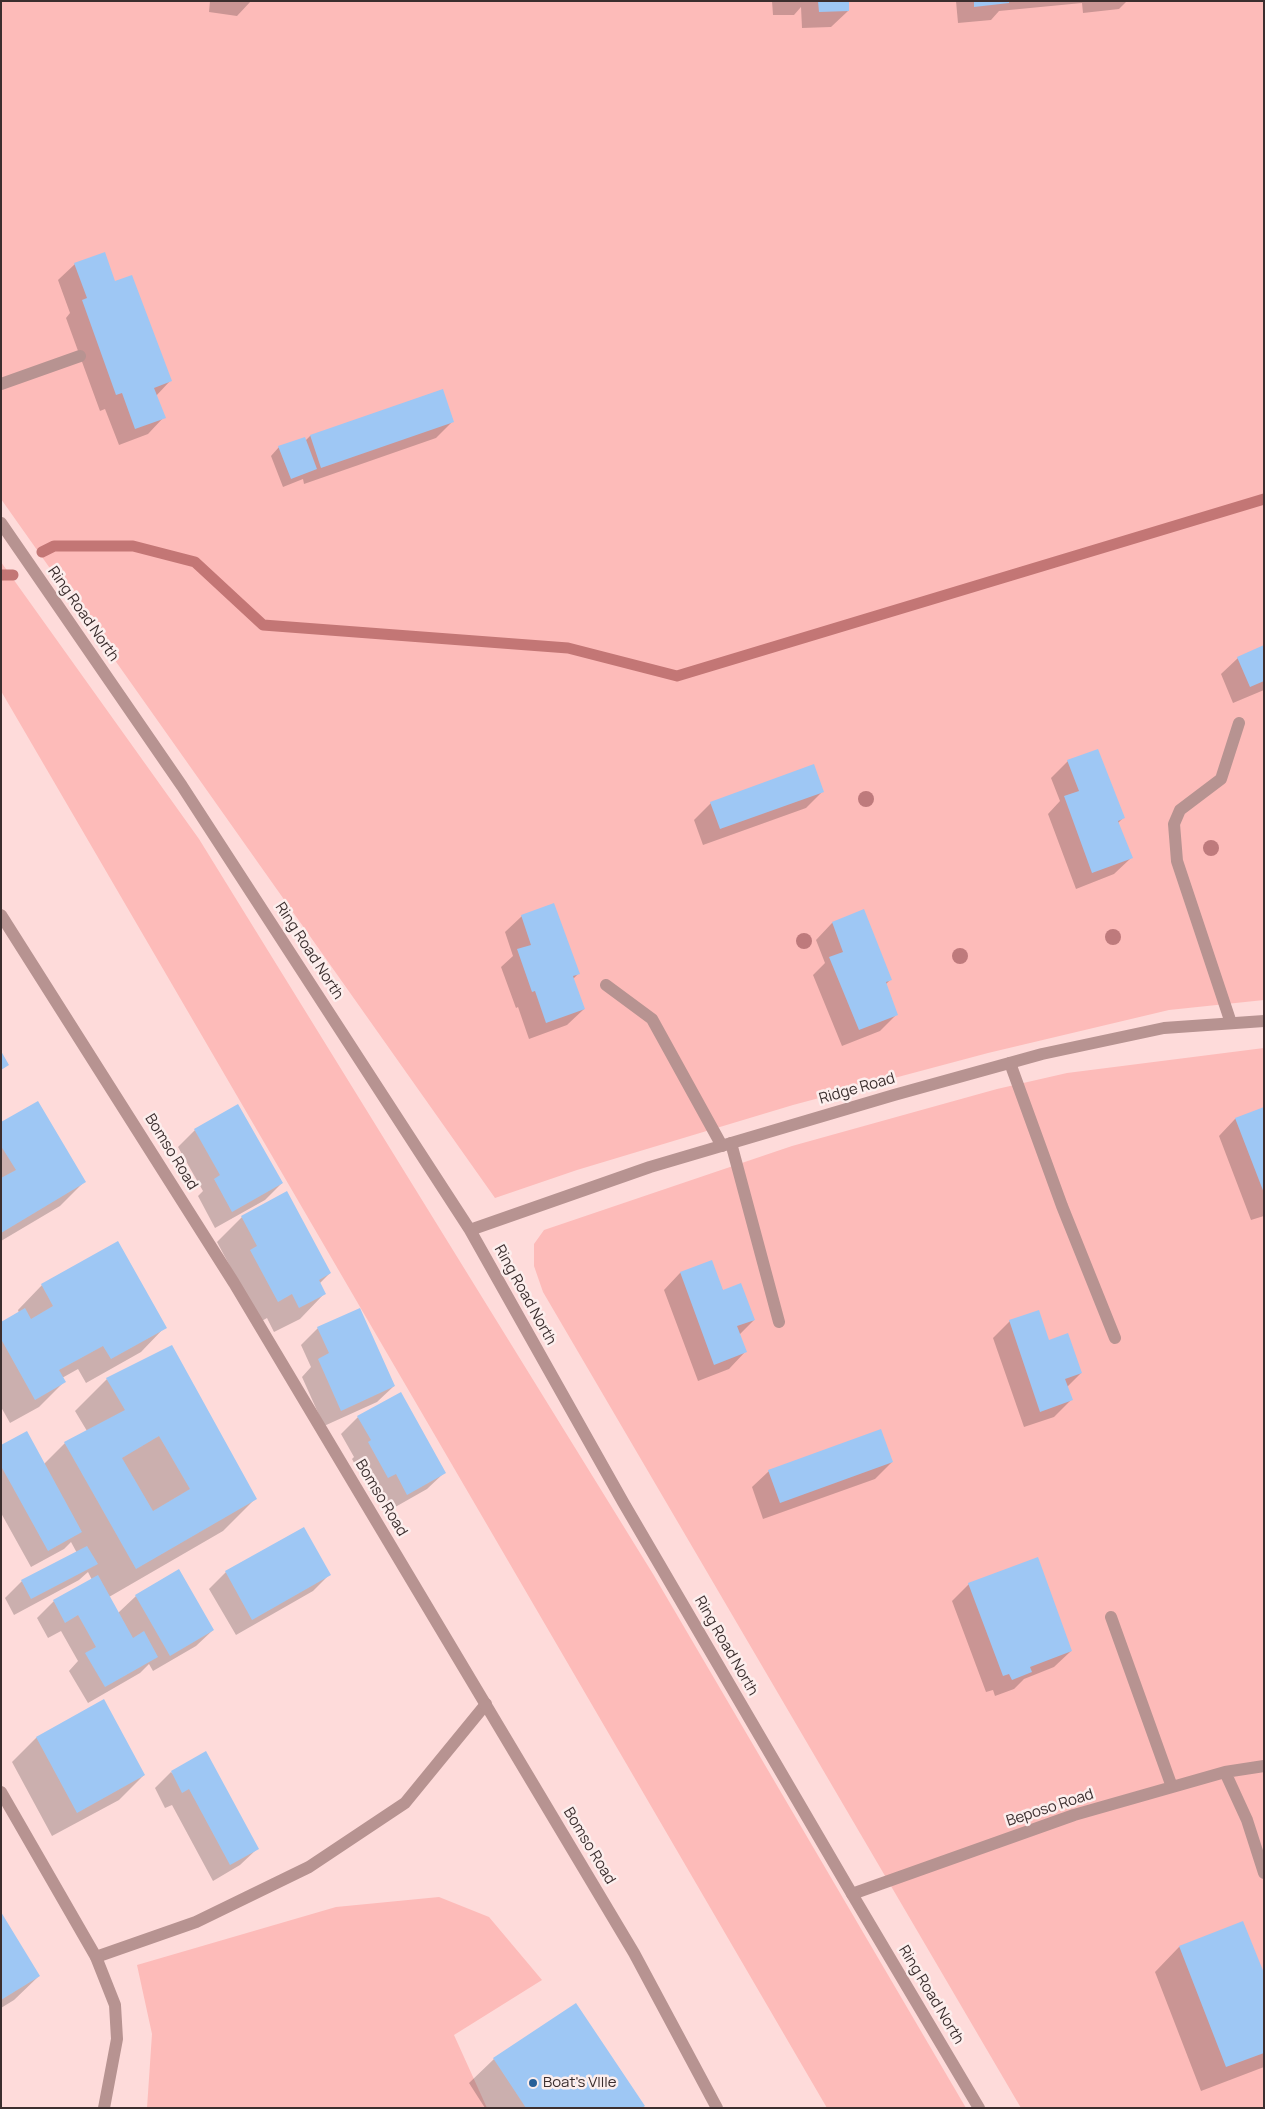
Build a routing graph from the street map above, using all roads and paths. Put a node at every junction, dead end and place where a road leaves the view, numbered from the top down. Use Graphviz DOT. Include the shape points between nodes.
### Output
graph roads {
  1 [pos="80,356"];
  2 [pos="1,384"];
  3 [pos="1,523"];
  4 [pos="1239,723"];
  5 [pos="1,914"];
  6 [pos="606,985"];
  7 [pos="1264,1021"];
  8 [pos="1231,1024"];
  9 [pos="1010,1063"];
  10 [pos="726,1145"];
  11 [pos="470,1230"];
  12 [pos="779,1322"];
  13 [pos="1115,1338"];
  14 [pos="1111,1616"];
  15 [pos="486,1704"];
  16 [pos="1264,1766"];
  17 [pos="1225,1772"];
  18 [pos="1172,1787"];
  19 [pos="1,1792"];
  20 [pos="1264,1873"];
  21 [pos="852,1894"];
  22 [pos="96,1957"];
  23 [pos="104,2108"];
  24 [pos="717,2108"];
  25 [pos="979,2108"];
  1 -- 2 [label="street"];
  3 -- 11 [label="street, Ring Road North" via="182,786"];
  4 -- 8 [label="street" via="1220,779 1180,810 1174,824 1177,861"];
  5 -- 15 [label="street, Bomso Road" via="234,1284"];
  6 -- 10 [label="street" via="652,1019"];
  7 -- 8 [label="street, Ridge Road"];
  8 -- 9 [label="street, Ridge Road" via="1164,1028"];
  9 -- 10 [label="street, Ridge Road"];
  9 -- 13 [label="street"];
  10 -- 11 [label="street, Ridge Road" via="650,1167"];
  10 -- 12 [label="street"];
  11 -- 21 [label="street, Ring Road North" via="623,1502"];
  14 -- 18 [label="street"];
  15 -- 22 [label="street" via="405,1803 317,1861 196,1922"];
  15 -- 24 [label="street, Bomso Road" via="634,1953"];
  16 -- 17 [label="street, Beposo Road"];
  17 -- 18 [label="street, Beposo Road"];
  17 -- 20 [label="street" via="1247,1820"];
  18 -- 21 [label="street, Beposo Road" via="1074,1815"];
  19 -- 22 [label="street"];
  21 -- 25 [label="street, Ring Road North"];
  22 -- 23 [label="street" via="114,2005 117,2039"];
}
